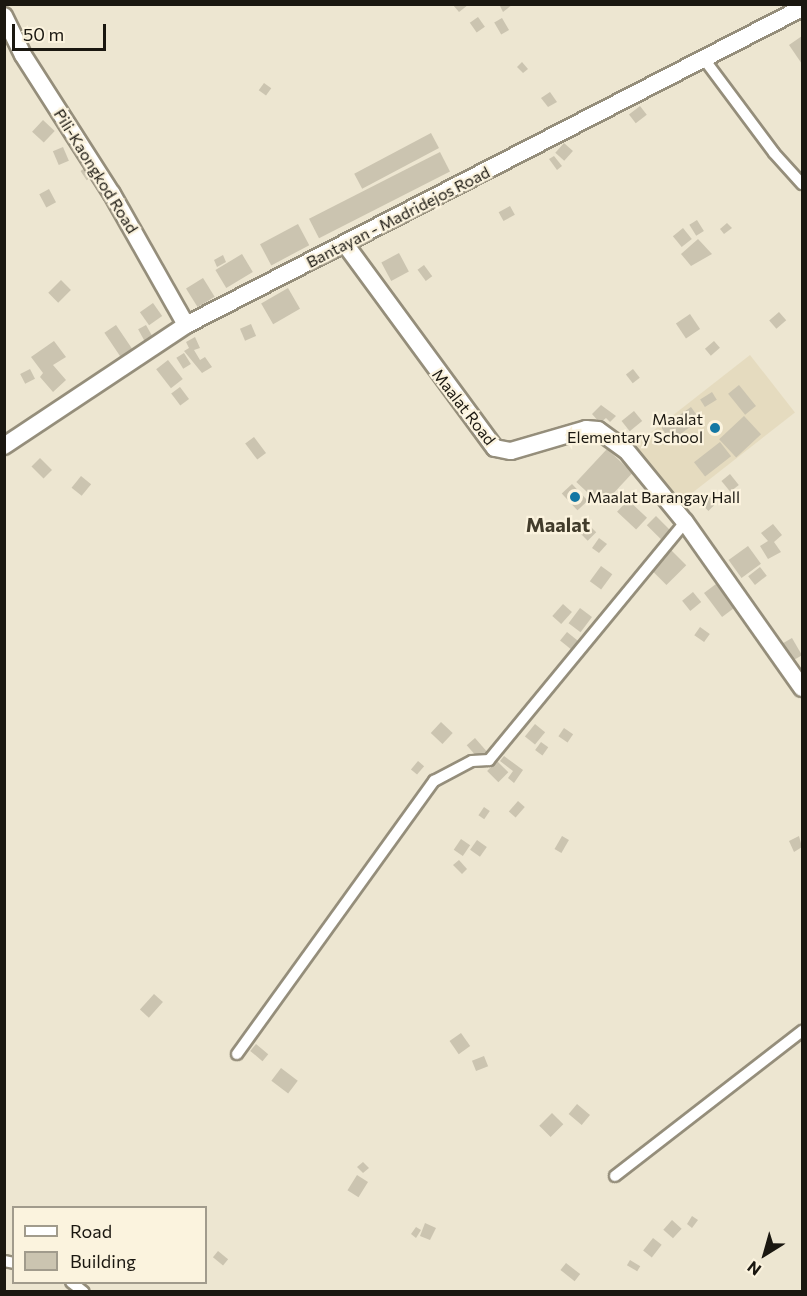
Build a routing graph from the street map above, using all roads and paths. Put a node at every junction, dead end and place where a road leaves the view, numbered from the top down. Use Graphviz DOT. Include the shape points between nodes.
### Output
graph roads {
  1 [pos="800,7"];
  2 [pos="4,16"];
  3 [pos="704,59"];
  4 [pos="802,184"];
  5 [pos="345,244"];
  6 [pos="186,326"];
  7 [pos="4,446"];
  8 [pos="685,522"];
  9 [pos="802,688"];
  10 [pos="802,1031"];
  11 [pos="237,1054"];
  12 [pos="615,1176"];
  1 -- 3 [label="street, Bantayan - Madridejos Road"];
  2 -- 6 [label="street, Pili-Kaongkod Road" via="23,55 112,194"];
  3 -- 4 [label="street"];
  3 -- 5 [label="street, Bantayan - Madridejos Road"];
  5 -- 6 [label="street, Bantayan - Madridejos Road"];
  5 -- 8 [label="street, Maalat Road" via="495,448 511,451 574,430 598,430 626,450"];
  6 -- 7 [label="street, Bantayan - Madridejos Road"];
  8 -- 9 [label="street, Maalat Road"];
  8 -- 11 [label="street" via="489,760 472,761 434,781"];
  10 -- 12 [label="street"];
}
